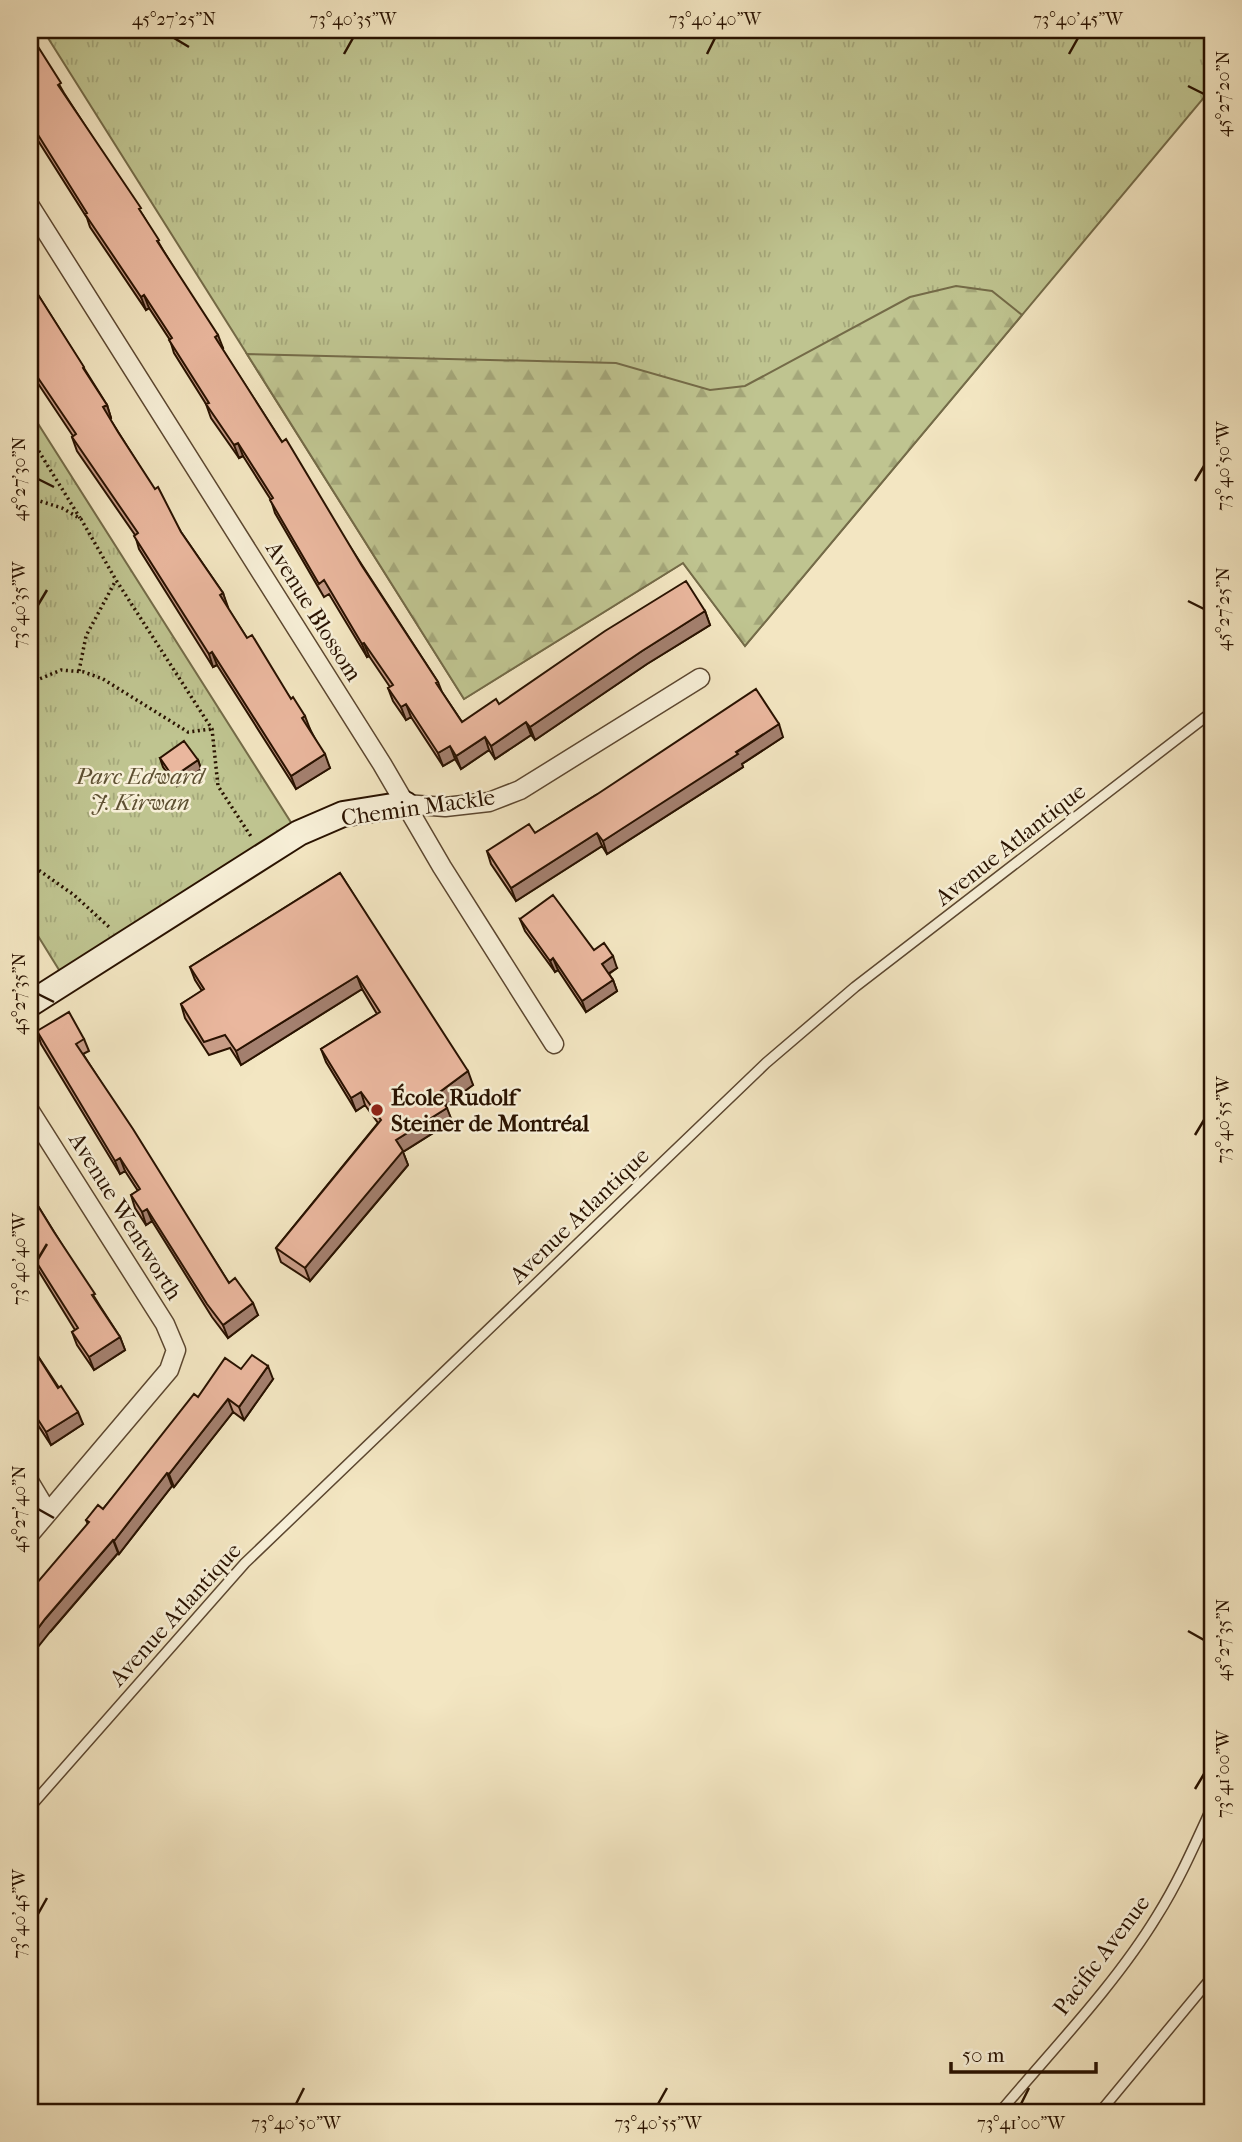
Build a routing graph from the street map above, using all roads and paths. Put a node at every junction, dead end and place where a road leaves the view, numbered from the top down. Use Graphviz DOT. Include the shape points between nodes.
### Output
graph roads {
  1 [pos="30,206"];
  2 [pos="30,437"];
  3 [pos="30,498"];
  4 [pos="81,519"];
  5 [pos="116,580"];
  6 [pos="79,671"];
  7 [pos="700,678"];
  8 [pos="30,683"];
  9 [pos="1212,712"];
  10 [pos="212,729"];
  11 [pos="405,804"];
  12 [pos="263,855"];
  13 [pos="30,864"];
  14 [pos="126,943"];
  15 [pos="30,1004"];
  16 [pos="554,1044"];
  17 [pos="30,1111"];
  18 [pos="30,1483"];
  19 [pos="48,1513"];
  20 [pos="30,1534"];
  21 [pos="30,1807"];
  22 [pos="1212,1807"];
  23 [pos="1212,1977"];
  24 [pos="1000,2112"];
  25 [pos="1100,2112"];
  1 -- 11 [label="street, Avenue Blossom"];
  2 -- 4 [label="path"];
  3 -- 4 [label="path"];
  4 -- 5 [label="path"];
  5 -- 6 [label="path" via="86,636"];
  5 -- 10 [label="path"];
  6 -- 8 [label="path" via="61,670"];
  6 -- 10 [label="path" via="103,678 188,732"];
  7 -- 11 [label="street, Chemin Mackle" via="520,790 489,802 445,807"];
  9 -- 21 [label="lane, Avenue Atlantique" via="855,987 766,1063 245,1563"];
  10 -- 12 [label="path" via="218,786"];
  11 -- 12 [label="street, Chemin Mackle" via="344,814"];
  11 -- 16 [label="street, Avenue Blossom"];
  12 -- 14 [label="street, Chemin Mackle"];
  13 -- 14 [label="path" via="74,895"];
  14 -- 15 [label="street, Chemin Mackle"];
  17 -- 19 [label="street, Avenue Wentworth" via="166,1324 176,1350 169,1370"];
  18 -- 19 [label="street"];
  19 -- 20 [label="street"];
  22 -- 24 [label="lane, Pacific Avenue" via="1149,1928"];
  23 -- 25 [label="lane"];
}
